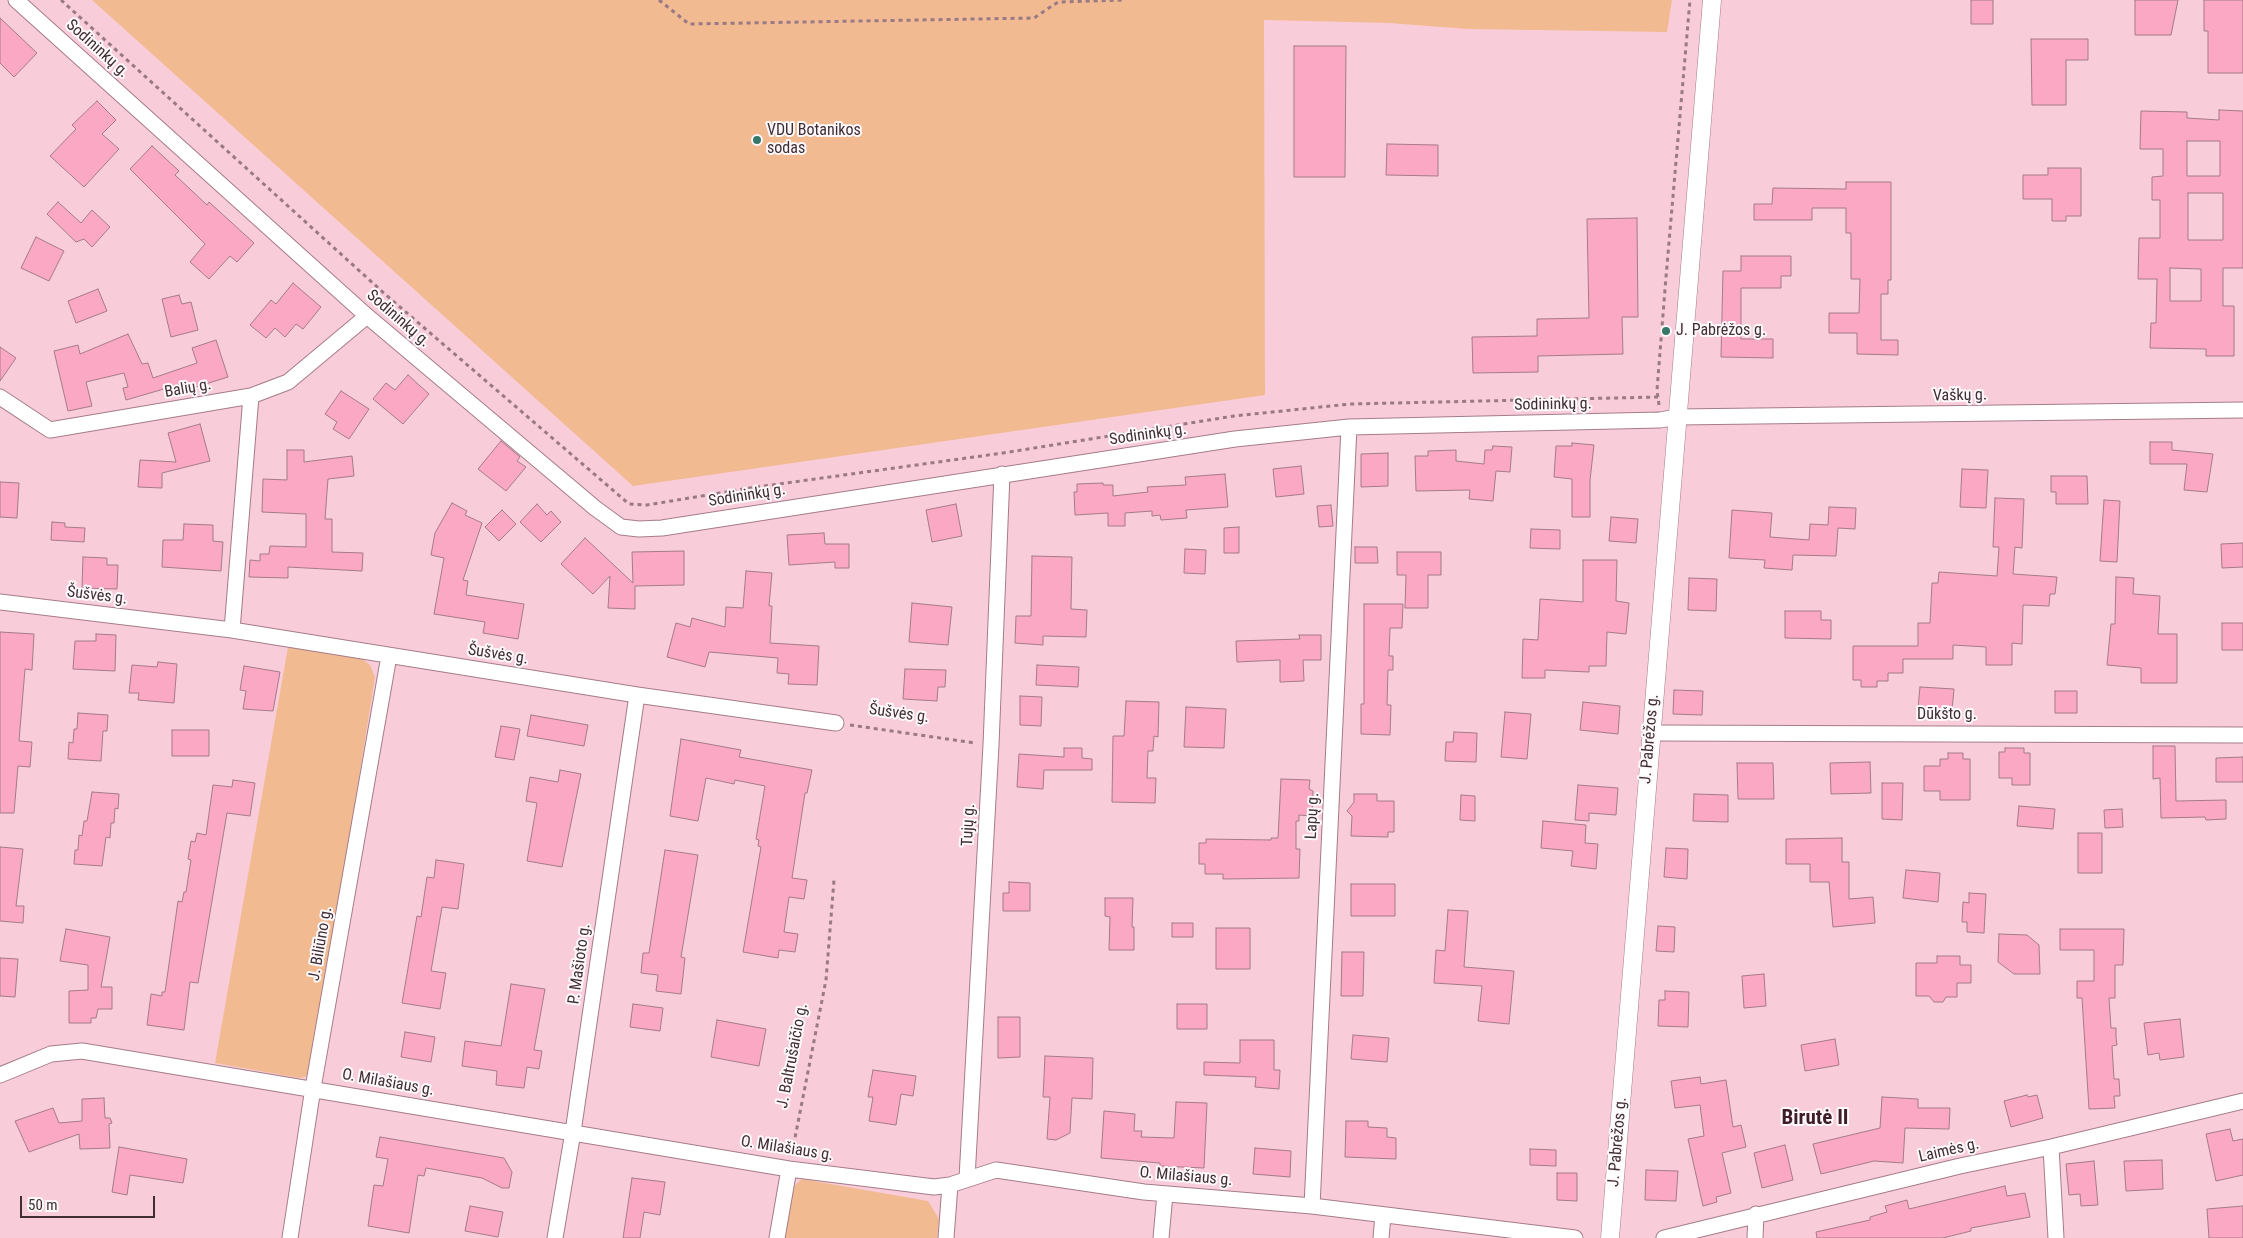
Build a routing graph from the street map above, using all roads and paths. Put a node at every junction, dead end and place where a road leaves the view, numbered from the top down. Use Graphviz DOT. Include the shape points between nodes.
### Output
graph roads {
  1 [pos="16,0"];
  2 [pos="61,0"];
  3 [pos="659,0"];
  4 [pos="1123,0"];
  5 [pos="1690,0"];
  6 [pos="1712,0"];
  7 [pos="367,316"];
  8 [pos="251,396"];
  9 [pos="1658,396"];
  10 [pos="0,397"];
  11 [pos="2243,410"];
  12 [pos="1669,419"];
  13 [pos="1349,428"];
  14 [pos="1002,474"];
  15 [pos="0,602"];
  16 [pos="232,630"];
  17 [pos="389,656"];
  18 [pos="636,695"];
  19 [pos="836,723"];
  20 [pos="1651,732"];
  21 [pos="2243,735"];
  22 [pos="991,746"];
  23 [pos="834,880"];
  24 [pos="0,1076"];
  25 [pos="313,1088"];
  26 [pos="2243,1101"];
  27 [pos="573,1132"];
  28 [pos="2051,1147"];
  29 [pos="789,1169"];
  30 [pos="967,1178"];
  31 [pos="950,1185"];
  32 [pos="1165,1194"];
  33 [pos="1312,1206"];
  34 [pos="1756,1214"];
  35 [pos="1383,1215"];
  36 [pos="290,1238"];
  37 [pos="554,1238"];
  38 [pos="777,1238"];
  39 [pos="946,1238"];
  40 [pos="1161,1238"];
  41 [pos="1381,1238"];
  42 [pos="1575,1238"];
  43 [pos="1610,1238"];
  44 [pos="1664,1238"];
  45 [pos="1755,1238"];
  46 [pos="2056,1238"];
  1 -- 7 [label="street, Sodininkų g."];
  2 -- 9 [label="path" via="386,295 629,504 647,505 1234,416 1350,404"];
  3 -- 4 [label="path" via="689,24 1034,18 1058,2"];
  5 -- 9 [label="path"];
  6 -- 12 [label="street, J. Pabrėžos g."];
  7 -- 8 [label="street, Balių g." via="288,382"];
  7 -- 14 [label="street, Sodininkų g." via="621,527 662,528"];
  8 -- 10 [label="street, Balių g." via="50,430"];
  8 -- 16 [label="street"];
  9 -- 12 [label="path"];
  11 -- 12 [label="street, Vaškų g."];
  12 -- 13 [label="street, Sodininkų g."];
  12 -- 20 [label="street, J. Pabrėžos g."];
  13 -- 14 [label="street, Sodininkų g." via="1235,440"];
  13 -- 33 [label="street, Lapų g."];
  14 -- 22 [label="street, Tujų g."];
  15 -- 16 [label="street, Šušvės g."];
  16 -- 17 [label="street, Šušvės g."];
  17 -- 18 [label="street, Šušvės g."];
  17 -- 25 [label="street, J. Biliūno g."];
  18 -- 19 [label="street, Šušvės g."];
  18 -- 27 [label="street, P. Mašioto g."];
  19 -- 22 [label="path, Šušvės g."];
  20 -- 21 [label="street, Dūkšto g."];
  20 -- 43 [label="street, J. Pabrėžos g."];
  22 -- 30 [label="street, Tujų g."];
  23 -- 29 [label="path, J. Baltrušaičio g." via="826,980"];
  24 -- 25 [label="street, O. Milašiaus g." via="51,1054 82,1051"];
  25 -- 27 [label="street, O. Milašiaus g."];
  25 -- 36 [label="street, J. Biliūno g."];
  26 -- 28 [label="street, Laimės g."];
  27 -- 29 [label="street, O. Milašiaus g."];
  27 -- 37 [label="street, P. Mašioto g."];
  28 -- 34 [label="street, Laimės g."];
  28 -- 46 [label="street"];
  29 -- 31 [label="street, O. Milašiaus g." via="934,1187"];
  29 -- 38 [label="street"];
  30 -- 31 [label="street, O. Milašiaus g."];
  30 -- 32 [label="street, O. Milašiaus g." via="996,1170"];
  31 -- 39 [label="street"];
  32 -- 33 [label="street, O. Milašiaus g."];
  32 -- 40 [label="street"];
  33 -- 35 [label="street, O. Milašiaus g."];
  34 -- 44 [label="street, Laimės g."];
  34 -- 45 [label="street"];
  35 -- 41 [label="street"];
  35 -- 42 [label="street, O. Milašiaus g."];
}
